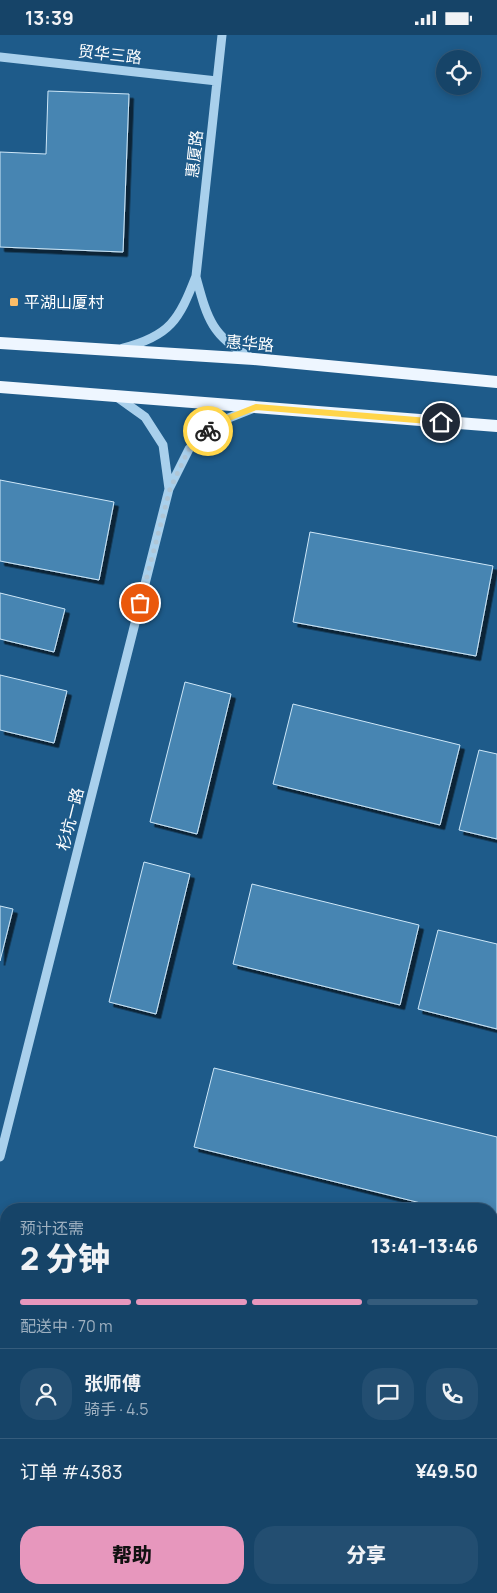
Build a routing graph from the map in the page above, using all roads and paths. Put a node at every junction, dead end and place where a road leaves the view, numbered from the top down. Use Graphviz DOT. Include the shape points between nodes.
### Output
graph roads {
  1 [pos="222,35"];
  2 [pos="0,57"];
  3 [pos="217,81"];
  4 [pos="196,276"];
  5 [pos="0,343"];
  6 [pos="116,349"];
  7 [pos="254,359"];
  8 [pos="497,382"];
  9 [pos="0,387"];
  10 [pos="116,396"];
  11 [pos="256,407"];
  12 [pos="497,426"];
  13 [pos="170,489"];
  14 [pos="0,1157"];
  1 -- 3 [label="street, 惠厦路"];
  2 -- 3 [label="street, 贸华三路"];
  3 -- 4 [label="street, 惠厦路"];
  4 -- 6 [label="street" via="184,306 170,327 147,342"];
  4 -- 7 [label="street" via="204,309 215,331 232,348"];
  5 -- 6 [label="main road, 惠华路"];
  6 -- 7 [label="main road, 惠华路"];
  7 -- 8 [label="main road, 惠华路"];
  9 -- 10 [label="main road"];
  10 -- 11 [label="main road"];
  10 -- 13 [label="street" via="146,417 163,445"];
  11 -- 12 [label="main road"];
  11 -- 13 [label="street" via="216,423 196,442 189,449"];
  13 -- 14 [label="street, 杉坑一路"];
}
